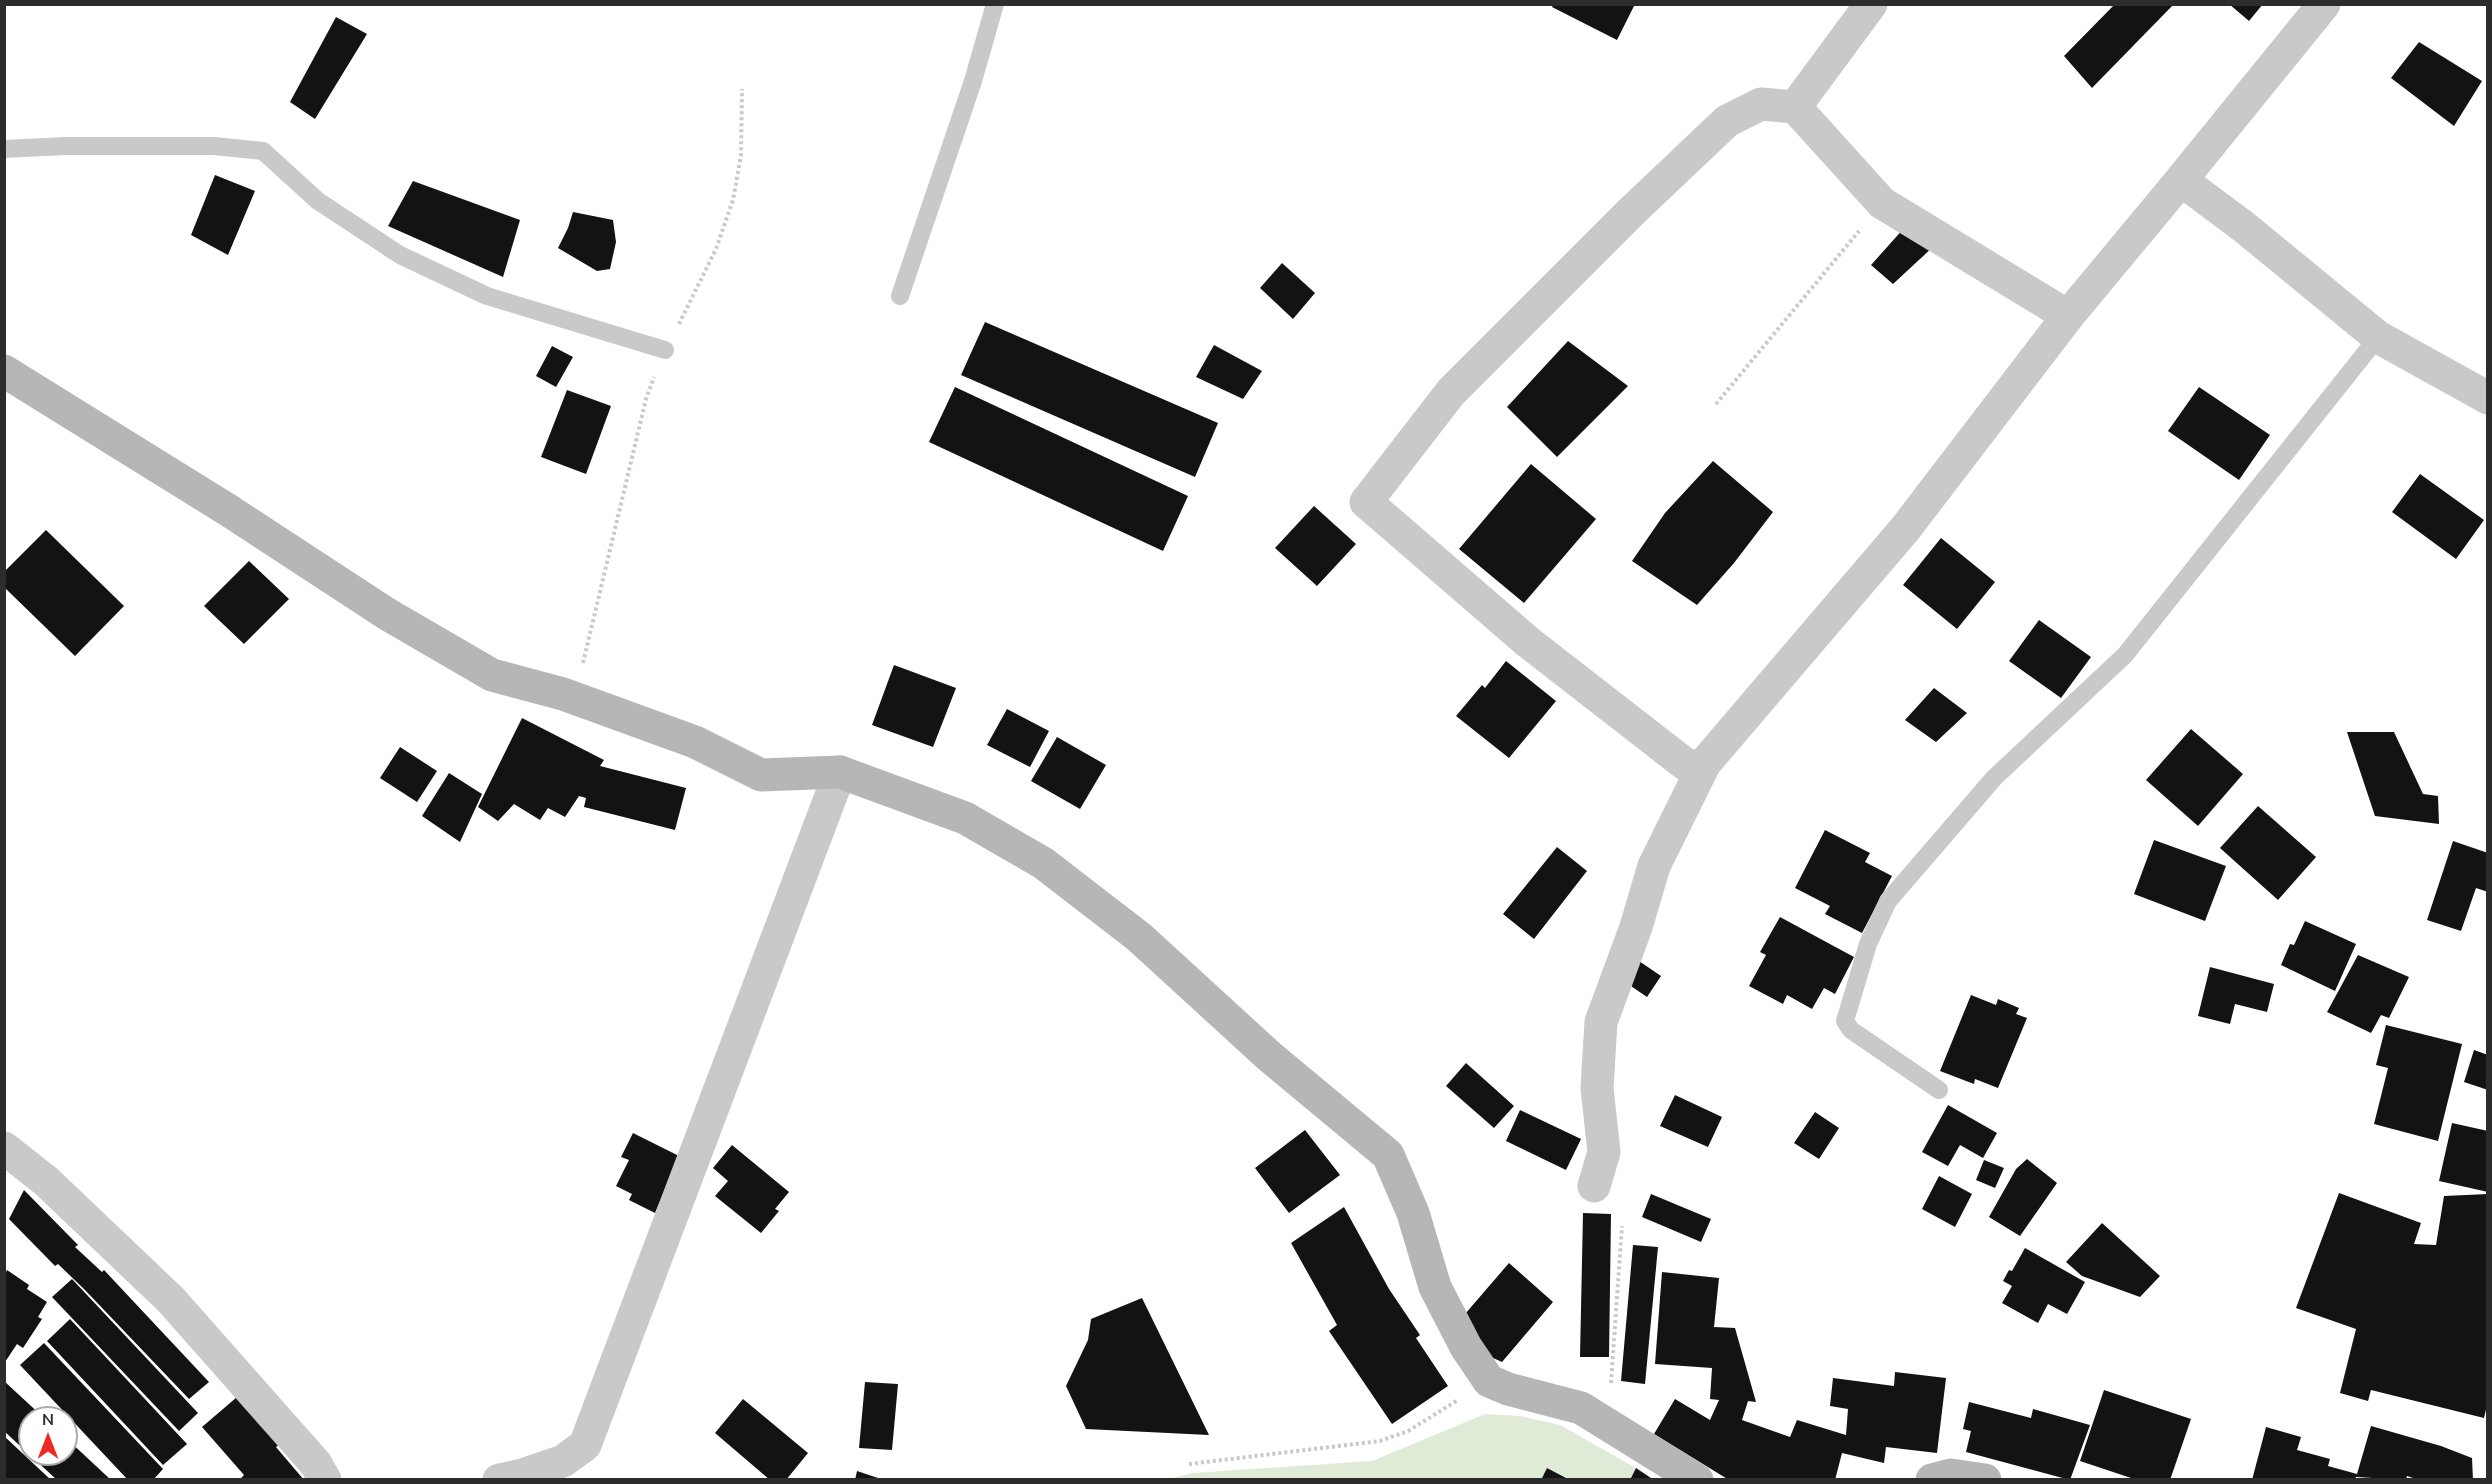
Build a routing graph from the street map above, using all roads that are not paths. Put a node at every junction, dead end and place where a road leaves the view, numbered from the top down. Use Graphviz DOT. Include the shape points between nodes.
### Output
graph roads {
  1 [pos="995,4"];
  2 [pos="1871,4"];
  3 [pos="2324,4"];
  4 [pos="1795,107"];
  5 [pos="4,149"];
  6 [pos="2181,180"];
  7 [pos="900,297"];
  8 [pos="2068,316"];
  9 [pos="2379,337"];
  10 [pos="664,350"];
  11 [pos="4,371"];
  12 [pos="2487,398"];
  13 [pos="1705,763"];
  14 [pos="840,772"];
  15 [pos="1939,1090"];
  16 [pos="4,1148"];
  17 [pos="1594,1186"];
  18 [pos="325,1479"];
  19 [pos="499,1479"];
  20 [pos="1697,1479"];
  21 [pos="1932,1479"];
  22 [pos="1985,1479"];
  1 -- 7 [label="lane"];
  2 -- 4 [label="street"];
  3 -- 6 [label="street"];
  4 -- 8 [label="street" via="1882,203"];
  4 -- 13 [label="street" via="1761,104 1727,121 1451,392 1366,502 1528,642 1671,754 1694,767"];
  5 -- 10 [label="lane" via="214,146 263,151 318,201 400,255 488,297"];
  6 -- 8 [label="street"];
  6 -- 9 [label="street" via="2244,226"];
  8 -- 13 [label="street" via="1905,529"];
  9 -- 12 [label="street"];
  9 -- 15 [label="lane" via="2125,655 1994,778 1888,901 1868,944 1845,1021 1851,1030"];
  11 -- 14 [label="main road" via="406,625 492,675 563,694 695,742 761,775"];
  13 -- 17 [label="street" via="1654,866 1601,1022 1597,1088 1604,1152"];
  14 -- 19 [label="street" via="585,1445 563,1461"];
  14 -- 20 [label="main road" via="965,818 1043,863 1139,937 1269,1056 1388,1155 1413,1213 1435,1287 1466,1347 1490,1381 1581,1408"];
  16 -- 18 [label="street" via="46,1181 171,1300"];
  21 -- 22 [label="main road" via="1951,1475"];
}
